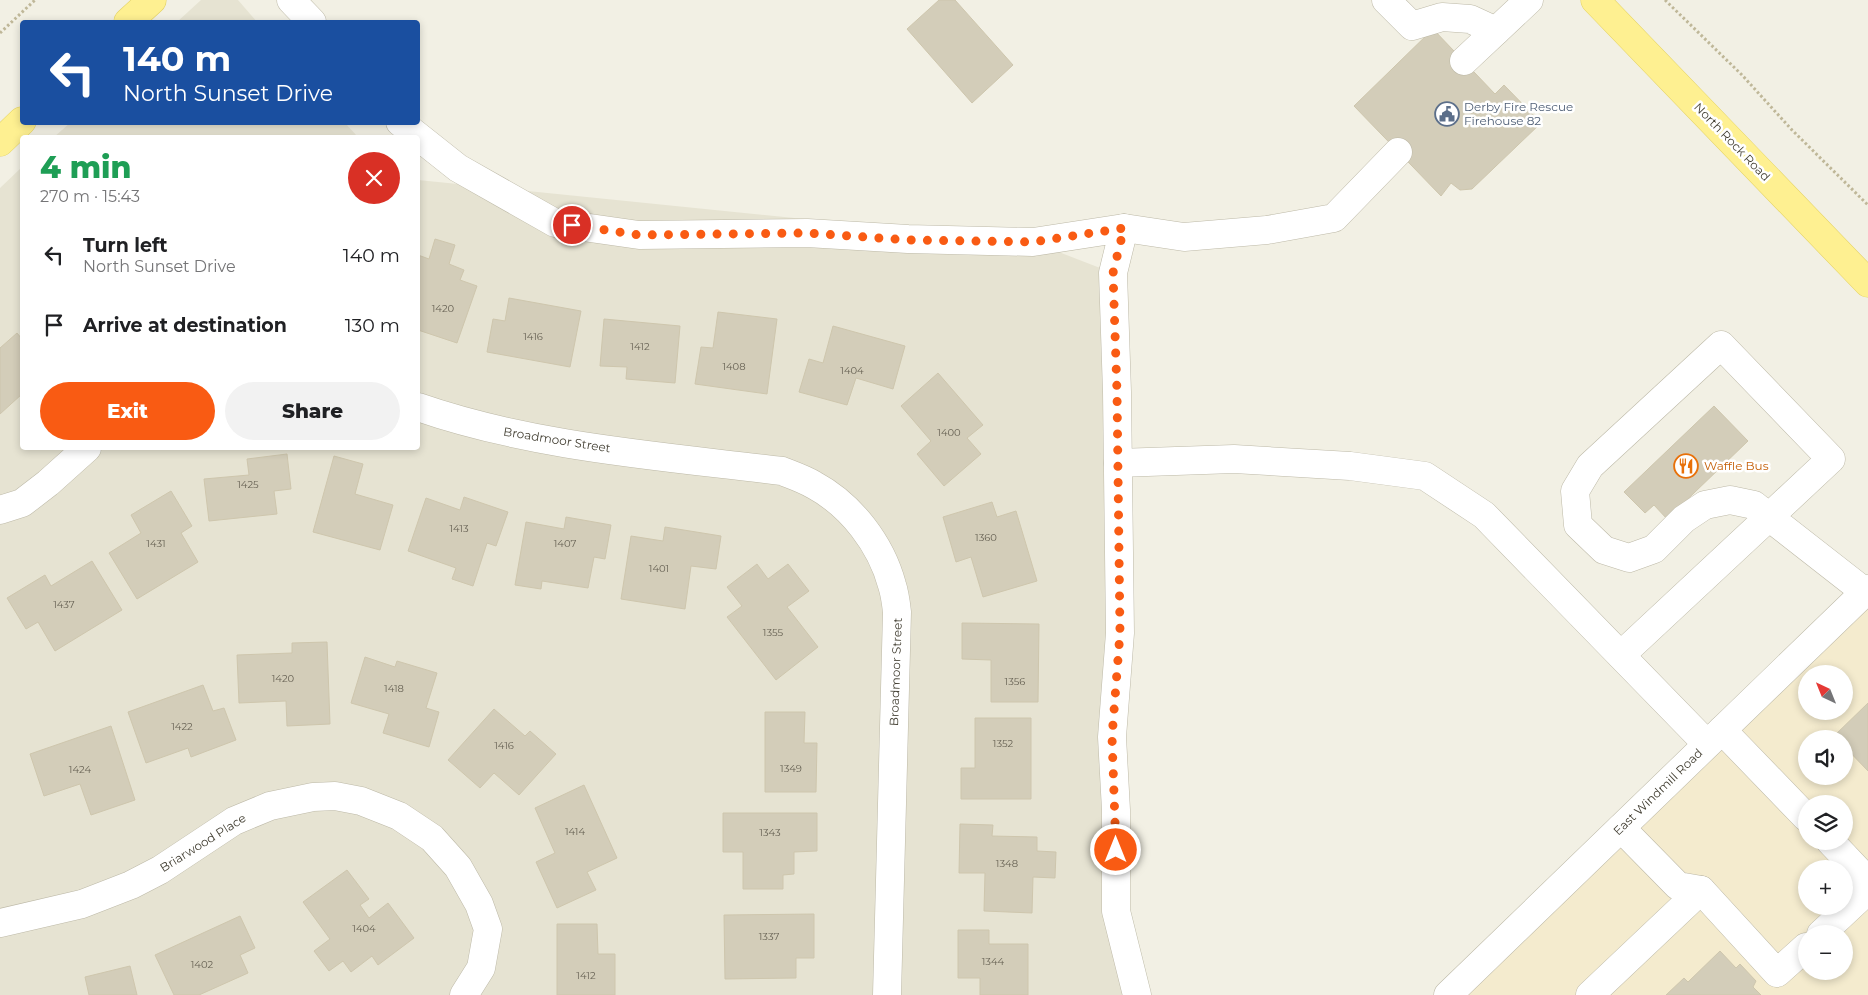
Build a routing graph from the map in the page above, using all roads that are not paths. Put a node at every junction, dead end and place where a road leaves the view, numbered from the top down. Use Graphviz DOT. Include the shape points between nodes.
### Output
graph roads {
  1 [pos="152,0"];
  2 [pos="291,0"];
  3 [pos="1386,0"];
  4 [pos="1529,0"];
  5 [pos="1595,0"];
  6 [pos="130,20"];
  7 [pos="310,20"];
  8 [pos="1496,31"];
  9 [pos="1464,62"];
  10 [pos="20,123"];
  11 [pos="404,125"];
  12 [pos="416,135"];
  13 [pos="420,138"];
  14 [pos="0,142"];
  15 [pos="1398,152"];
  16 [pos="1124,228"];
  17 [pos="1868,283"];
  18 [pos="420,408"];
  19 [pos="86,450"];
  20 [pos="1118,463"];
  21 [pos="0,510"];
  22 [pos="1769,517"];
  23 [pos="1866,591"];
  24 [pos="1620,655"];
  25 [pos="1715,737"];
  26 [pos="1798,810"];
  27 [pos="1621,828"];
  28 [pos="1839,850"];
  29 [pos="1868,881"];
  30 [pos="1701,890"];
  31 [pos="1868,890"];
  32 [pos="0,923"];
  33 [pos="1830,925"];
  34 [pos="1798,954"];
  35 [pos="464,995"];
  36 [pos="887,995"];
  37 [pos="1136,995"];
  38 [pos="1448,995"];
  39 [pos="1590,995"];
  1 -- 6 [label="main road"];
  2 -- 7 [label="street"];
  3 -- 8 [label="street" via="1412,26 1442,17 1470,19"];
  4 -- 8 [label="street"];
  5 -- 17 [label="main road, North Rock Road"];
  8 -- 9 [label="street"];
  10 -- 14 [label="main road"];
  11 -- 12 [label="street"];
  13 -- 16 [label="street" via="458,168 555,223 639,235 807,233 908,240 1033,242"];
  15 -- 16 [label="street" via="1334,218 1267,230 1184,237"];
  16 -- 20 [label="street" via="1113,273"];
  18 -- 36 [label="street, Broadmoor Street" via="486,428 546,441 782,471 829,495 867,532 892,585 897,612"];
  19 -- 21 [label="street" via="22,503"];
  20 -- 24 [label="street" via="1234,459 1350,466 1425,476 1484,515"];
  20 -- 37 [label="street" via="1120,633 1112,737 1116,911"];
  22 -- 22 [label="street" via="1831,459 1721,345 1590,466 1575,491 1578,525 1604,550 1629,558 1654,549 1684,519 1705,505 1730,500 1754,505"];
  22 -- 23 [label="street"];
  22 -- 24 [label="street"];
  23 -- 25 [label="street, East Windmill Road"];
  24 -- 25 [label="street"];
  25 -- 26 [label="street"];
  25 -- 27 [label="street, East Windmill Road"];
  27 -- 30 [label="street" via="1678,886"];
  27 -- 38 [label="street, East Windmill Road"];
  28 -- 29 [label="street"];
  30 -- 34 [label="street" via="1777,973"];
  30 -- 39 [label="street"];
  31 -- 33 [label="street"];
  32 -- 35 [label="street, Briarwood Place" via="82,904 131,885 160,870 234,821 270,806 335,796 361,801 399,816 432,838 458,867 480,904 488,929 481,968"];
}
